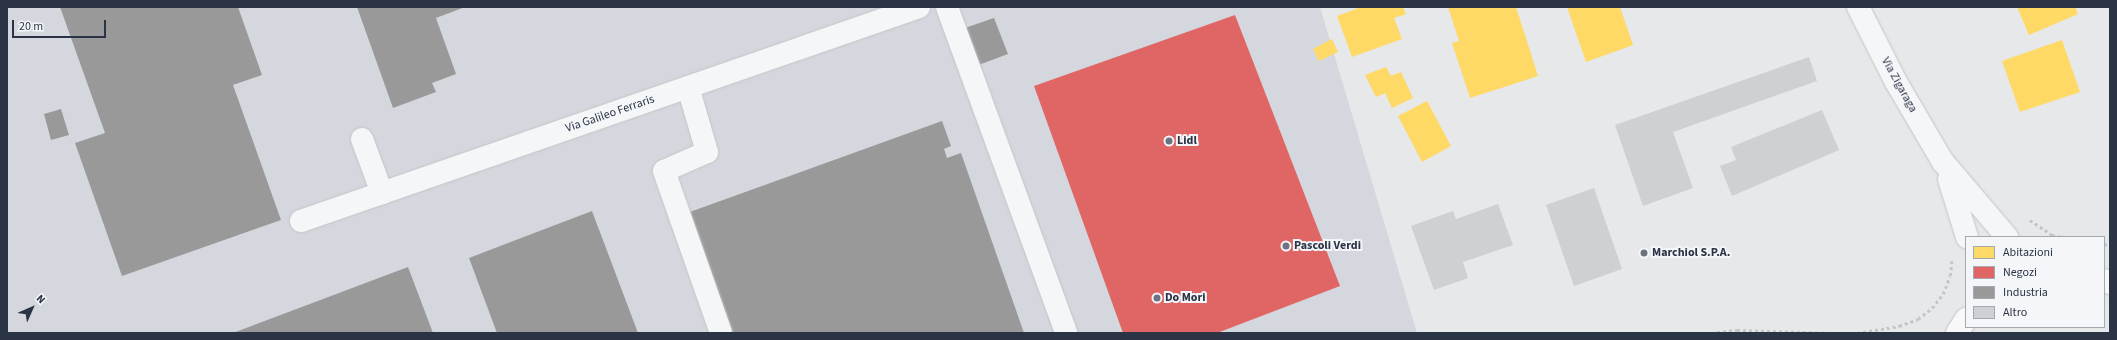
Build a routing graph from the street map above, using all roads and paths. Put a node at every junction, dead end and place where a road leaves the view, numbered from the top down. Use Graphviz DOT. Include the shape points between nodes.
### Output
graph roads {
  1 [pos="919,7"];
  2 [pos="947,7"];
  3 [pos="1858,7"];
  4 [pos="688,87"];
  5 [pos="362,139"];
  6 [pos="1944,162"];
  7 [pos="382,193"];
  8 [pos="301,221"];
  9 [pos="1967,236"];
  10 [pos="2006,236"];
  11 [pos="1952,258"];
  12 [pos="1965,321"];
  13 [pos="721,333"];
  14 [pos="1066,333"];
  15 [pos="1711,333"];
  16 [pos="1832,333"];
  17 [pos="1857,333"];
  18 [pos="1957,333"];
  1 -- 4 [label="street, Via Galileo Ferraris"];
  2 -- 14 [label="street"];
  3 -- 6 [label="street, Via Zigaraga" via="1896,82"];
  4 -- 7 [label="street, Via Galileo Ferraris"];
  4 -- 13 [label="street" via="707,152 664,171"];
  5 -- 7 [label="street"];
  6 -- 9 [label="street, Via Zigaraga"];
  6 -- 10 [label="street, Via Zigaraga"];
  7 -- 8 [label="street, Via Galileo Ferraris"];
  11 -- 17 [label="path" via="1950,276 1943,294 1932,308 1918,319 1899,326"];
  12 -- 18 [label="main road"];
  15 -- 16 [label="path" via="1738,330"];
}
